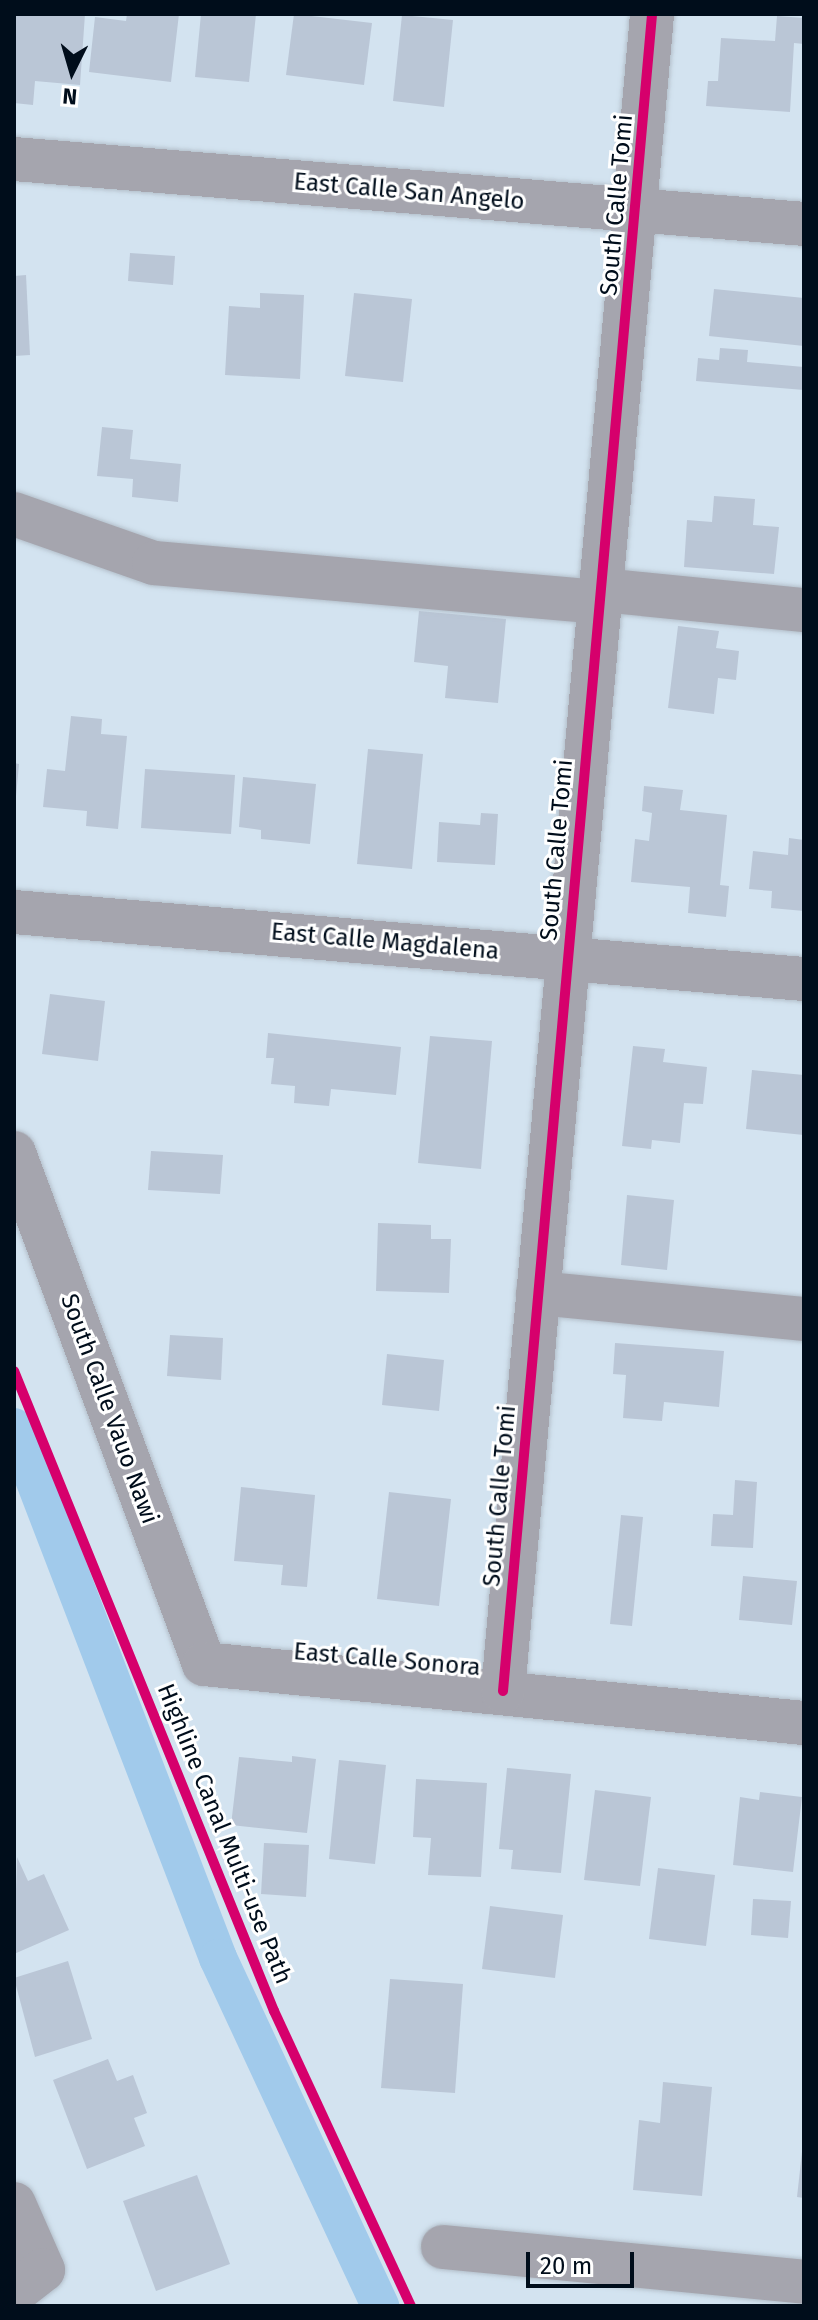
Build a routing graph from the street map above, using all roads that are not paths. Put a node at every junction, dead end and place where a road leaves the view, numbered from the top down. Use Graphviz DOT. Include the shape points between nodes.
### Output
graph roads {
  1 [pos="652,14"];
  2 [pos="14,159"];
  3 [pos="637,211"];
  4 [pos="804,224"];
  5 [pos="14,514"];
  6 [pos="602,596"];
  7 [pos="804,610"];
  8 [pos="14,912"];
  9 [pos="567,957"];
  10 [pos="804,979"];
  11 [pos="14,1153"];
  12 [pos="538,1293"];
  13 [pos="804,1319"];
  14 [pos="204,1664"];
  15 [pos="503,1691"];
  16 [pos="804,1723"];
  17 [pos="14,2204"];
  18 [pos="443,2247"];
  19 [pos="804,2282"];
  20 [pos="14,2293"];
  1 -- 3 [label="street, South Calle Tomi"];
  2 -- 3 [label="street, East Calle San Angelo"];
  3 -- 4 [label="street, East Calle San Angelo"];
  3 -- 6 [label="street, South Calle Tomi"];
  5 -- 6 [label="street" via="154,563"];
  6 -- 7 [label="street"];
  6 -- 9 [label="street, South Calle Tomi"];
  8 -- 9 [label="street, East Calle Magdalena"];
  9 -- 10 [label="street, East Calle Magdalena"];
  9 -- 12 [label="street, South Calle Tomi"];
  11 -- 14 [label="street, South Calle Vauo Nawi"];
  12 -- 13 [label="street"];
  12 -- 15 [label="street, South Calle Tomi"];
  14 -- 15 [label="street, East Calle Sonora"];
  15 -- 16 [label="street, East Calle Sonora"];
  17 -- 20 [label="street" via="43,2270"];
  18 -- 19 [label="street"];
}
